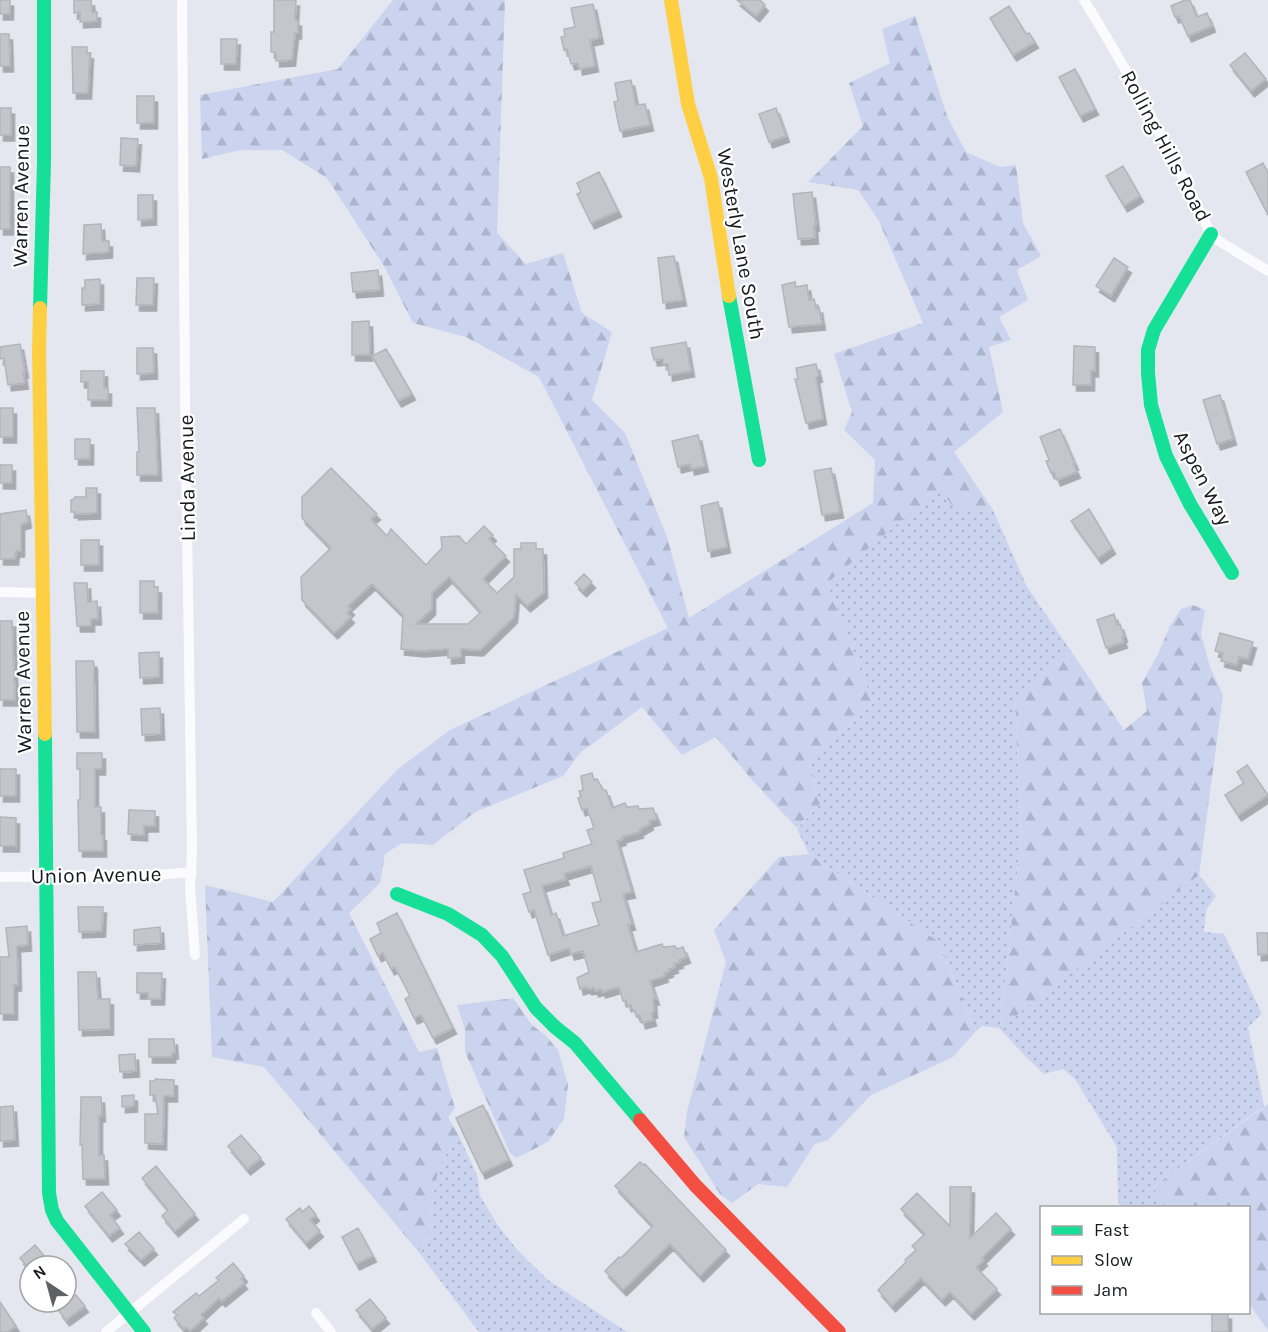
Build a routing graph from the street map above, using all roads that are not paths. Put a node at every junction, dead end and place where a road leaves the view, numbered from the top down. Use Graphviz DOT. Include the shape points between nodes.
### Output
graph roads {
  1 [pos="44,0"];
  2 [pos="182,0"];
  3 [pos="671,0"];
  4 [pos="1084,0"];
  5 [pos="1211,234"];
  6 [pos="1268,271"];
  7 [pos="759,460"];
  8 [pos="1232,573"];
  9 [pos="0,592"];
  10 [pos="43,593"];
  11 [pos="192,872"];
  12 [pos="0,877"];
  13 [pos="47,878"];
  14 [pos="397,894"];
  15 [pos="195,955"];
  16 [pos="244,1219"];
  17 [pos="129,1313"];
  18 [pos="316,1313"];
  19 [pos="106,1332"];
  20 [pos="144,1332"];
  21 [pos="331,1332"];
  22 [pos="839,1332"];
  1 -- 10 [label="street, Warren Avenue" via="39,351"];
  2 -- 11 [label="street, Linda Avenue"];
  3 -- 7 [label="street, Westerly Lane South" via="688,104 711,178"];
  4 -- 5 [label="street, Rolling Hills Road" via="1115,50"];
  5 -- 6 [label="street, Rolling Hills Road"];
  5 -- 8 [label="street, Aspen Way" via="1155,328 1147,359 1149,393 1163,451 1200,524"];
  9 -- 10 [label="street"];
  10 -- 13 [label="street, Warren Avenue"];
  11 -- 13 [label="street, Union Avenue"];
  11 -- 15 [label="street, Linda Avenue"];
  12 -- 13 [label="street, Union Avenue"];
  13 -- 17 [label="street, Warren Avenue" via="50,1202 57,1221"];
  14 -- 22 [label="street" via="451,916 491,943 539,1012 575,1043 695,1185"];
  16 -- 17 [label="street"];
  17 -- 19 [label="street"];
  17 -- 20 [label="street, Warren Avenue"];
  18 -- 21 [label="street"];
}
